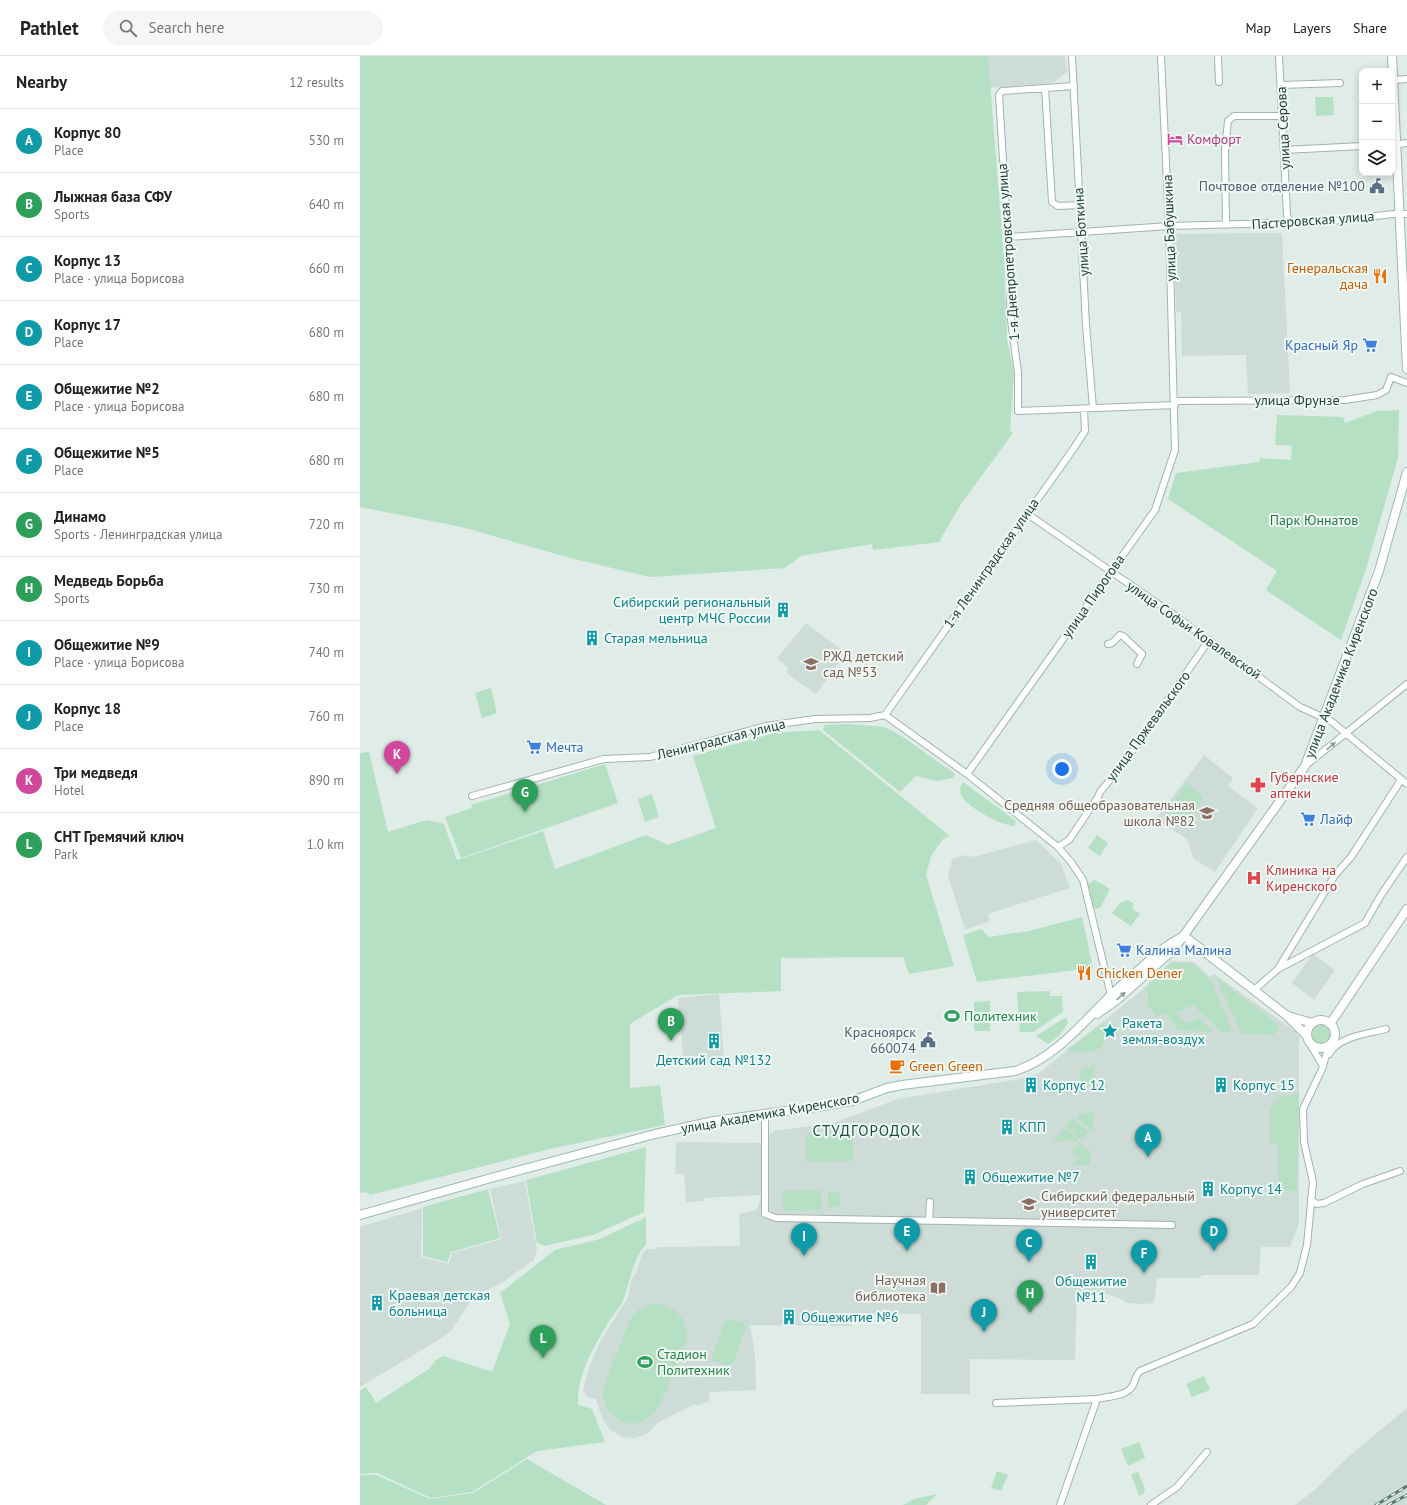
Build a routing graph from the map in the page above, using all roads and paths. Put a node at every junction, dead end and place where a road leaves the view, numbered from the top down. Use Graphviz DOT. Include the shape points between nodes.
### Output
graph roads {
  1 [pos="1072,56"];
  2 [pos="1161,56"];
  3 [pos="1218,56"];
  4 [pos="1279,56"];
  5 [pos="1392,56"];
  6 [pos="1392,68"];
  7 [pos="1407,79"];
  8 [pos="1395,80"];
  9 [pos="1219,82"];
  10 [pos="1340,83"];
  11 [pos="1281,85"];
  12 [pos="1074,86"];
  13 [pos="1044,88"];
  14 [pos="1393,104"];
  15 [pos="1282,116"];
  16 [pos="1394,140"];
  17 [pos="1407,143"];
  18 [pos="1395,144"];
  19 [pos="1359,146"];
  20 [pos="1284,150"];
  21 [pos="1395,151"];
  22 [pos="1079,204"];
  23 [pos="1404,214"];
  24 [pos="1290,224"];
  25 [pos="1226,225"];
  26 [pos="1169,226"];
  27 [pos="1081,231"];
  28 [pos="1008,237"];
  29 [pos="1405,303"];
  30 [pos="1407,369"];
  31 [pos="1407,383"];
  32 [pos="1174,403"];
  33 [pos="1084,408"];
  34 [pos="1093,408"];
  35 [pos="1407,472"];
  36 [pos="1026,513"];
  37 [pos="1111,571"];
  38 [pos="1209,640"];
  39 [pos="1108,644"];
  40 [pos="1137,664"];
  41 [pos="1407,684"];
  42 [pos="885,715"];
  43 [pos="1324,718"];
  44 [pos="1345,733"];
  45 [pos="1305,766"];
  46 [pos="967,774"];
  47 [pos="1401,780"];
  48 [pos="1407,784"];
  49 [pos="472,796"];
  50 [pos="1058,847"];
  51 [pos="1407,857"];
  52 [pos="1407,909"];
  53 [pos="1184,936"];
  54 [pos="1278,969"];
  55 [pos="1254,990"];
  56 [pos="1111,995"];
  57 [pos="1286,1015"];
  58 [pos="1312,1023"];
  59 [pos="1330,1024"];
  60 [pos="1079,1028"];
  61 [pos="1386,1029"];
  62 [pos="1306,1035"];
  63 [pos="1310,1044"];
  64 [pos="1329,1045"];
  65 [pos="1323,1066"];
  66 [pos="765,1114"];
  67 [pos="1400,1171"];
  68 [pos="1311,1199"];
  69 [pos="930,1202"];
  70 [pos="360,1215"];
  71 [pos="930,1221"];
  72 [pos="1172,1225"];
  73 [pos="1097,1399"];
  74 [pos="996,1403"];
  75 [pos="1207,1452"];
  76 [pos="1060,1505"];
  77 [pos="1150,1505"];
  1 -- 12 [label="street, улица Боткина"];
  2 -- 26 [label="street, улица Бабушкина"];
  3 -- 9 [label="street"];
  4 -- 11 [label="street, улица Серова"];
  5 -- 6 [label="main road"];
  7 -- 8 [label="street"];
  10 -- 11 [label="street"];
  11 -- 15 [label="street, улица Серова"];
  12 -- 13 [label="street, 1-я Днепропетровская улица"];
  12 -- 22 [label="street, улица Боткина"];
  13 -- 22 [label="street" via="1052,202 1058,206"];
  13 -- 28 [label="street, 1-я Днепропетровская улица" via="1002,91 999,95"];
  14 -- 16 [label="main road"];
  15 -- 20 [label="street, улица Серова"];
  15 -- 25 [label="street" via="1234,116 1228,121 1225,149"];
  17 -- 18 [label="street"];
  19 -- 20 [label="street"];
  20 -- 24 [label="street, улица Серова" via="1287,215"];
  21 -- 23 [label="main road"];
  22 -- 27 [label="street, улица Боткина"];
  23 -- 24 [label="street, Пастеровская улица"];
  23 -- 29 [label="main road"];
  24 -- 25 [label="street, Пастеровская улица"];
  25 -- 26 [label="street, Пастеровская улица"];
  26 -- 27 [label="street, Пастеровская улица"];
  26 -- 32 [label="street, улица Бабушкина"];
  27 -- 28 [label="street, Пастеровская улица"];
  27 -- 34 [label="street, улица Боткина"];
  28 -- 33 [label="street, 1-я Днепропетровская улица" via="1010,312 1018,373 1018,411"];
  29 -- 30 [label="main road"];
  31 -- 32 [label="street, улица Фрунзе" via="1391,376 1386,390 1377,395 1345,400"];
  32 -- 34 [label="street, улица Фрунзе"];
  32 -- 37 [label="street, улица Пирогова" via="1175,450 1160,497 1155,510"];
  33 -- 34 [label="street, 1-я Днепропетровская улица"];
  33 -- 36 [label="street, 1-я Ленинградская улица" via="1085,431"];
  35 -- 43 [label="main road, улица Академика Киренского" via="1379,571"];
  36 -- 37 [label="street, улица Софьи Ковалевской"];
  36 -- 42 [label="street, 1-я Ленинградская улица"];
  37 -- 38 [label="street, улица Софьи Ковалевской"];
  37 -- 46 [label="street, улица Пирогова"];
  38 -- 43 [label="street, улица Софьи Ковалевской" via="1300,707"];
  38 -- 50 [label="street, улица Пржевальского" via="1127,759 1100,792 1069,840"];
  39 -- 40 [label="street" via="1120,635 1123,636 1142,654"];
  41 -- 44 [label="street"];
  42 -- 46 [label="street"];
  42 -- 49 [label="street, Ленинградская улица" via="870,718 815,719 766,726 650,757 604,759"];
  43 -- 44 [label="street, улица Софьи Ковалевской"];
  43 -- 45 [label="main road, улица Академика Киренского"];
  45 -- 44 [label="street, one-way"];
  44 -- 47 [label="street, улица Софьи Ковалевской"];
  45 -- 53 [label="main road, улица Академика Киренского"];
  46 -- 50 [label="street"];
  47 -- 48 [label="street, улица Софьи Ковалевской"];
  47 -- 54 [label="street" via="1351,857 1335,875"];
  50 -- 56 [label="street" via="1083,880"];
  51 -- 54 [label="street" via="1380,895 1365,923"];
  52 -- 59 [label="main road"];
  53 -- 55 [label="main road"];
  53 -- 56 [label="main road, улица Академика Киренского" via="1169,943"];
  60 -- 53 [label="main road, улица Академика Киренского, one-way" via="1118,999 1174,949"];
  54 -- 55 [label="street"];
  55 -- 57 [label="main road"];
  56 -- 60 [label="main road, улица Академика Киренского"];
  57 -- 58 [label="main road"];
  57 -- 62 [label="main road"];
  58 -- 59 [label="main road" via="1320,1020"];
  58 -- 62 [label="main road"];
  59 -- 64 [label="main road" via="1335,1036"];
  60 -- 66 [label="main road, улица Академика Киренского" via="1037,1062 1015,1071 902,1085 852,1101"];
  61 -- 65 [label="street" via="1339,1043"];
  62 -- 63 [label="main road"];
  63 -- 64 [label="main road" via="1322,1048"];
  63 -- 65 [label="street"];
  64 -- 65 [label="street"];
  65 -- 68 [label="street" via="1303,1109 1304,1142 1313,1182"];
  66 -- 70 [label="main road, улица Академика Киренского" via="714,1120 655,1134"];
  66 -- 71 [label="street" via="765,1214 776,1218"];
  67 -- 68 [label="street" via="1363,1184 1324,1203 1316,1204"];
  68 -- 73 [label="street" via="1307,1245 1300,1273 1291,1287 1261,1318 1253,1324 1140,1370 1127,1393"];
  69 -- 71 [label="street"];
  71 -- 72 [label="street"];
  73 -- 74 [label="street"];
  73 -- 76 [label="street"];
  75 -- 77 [label="street" via="1177,1486"];
}
